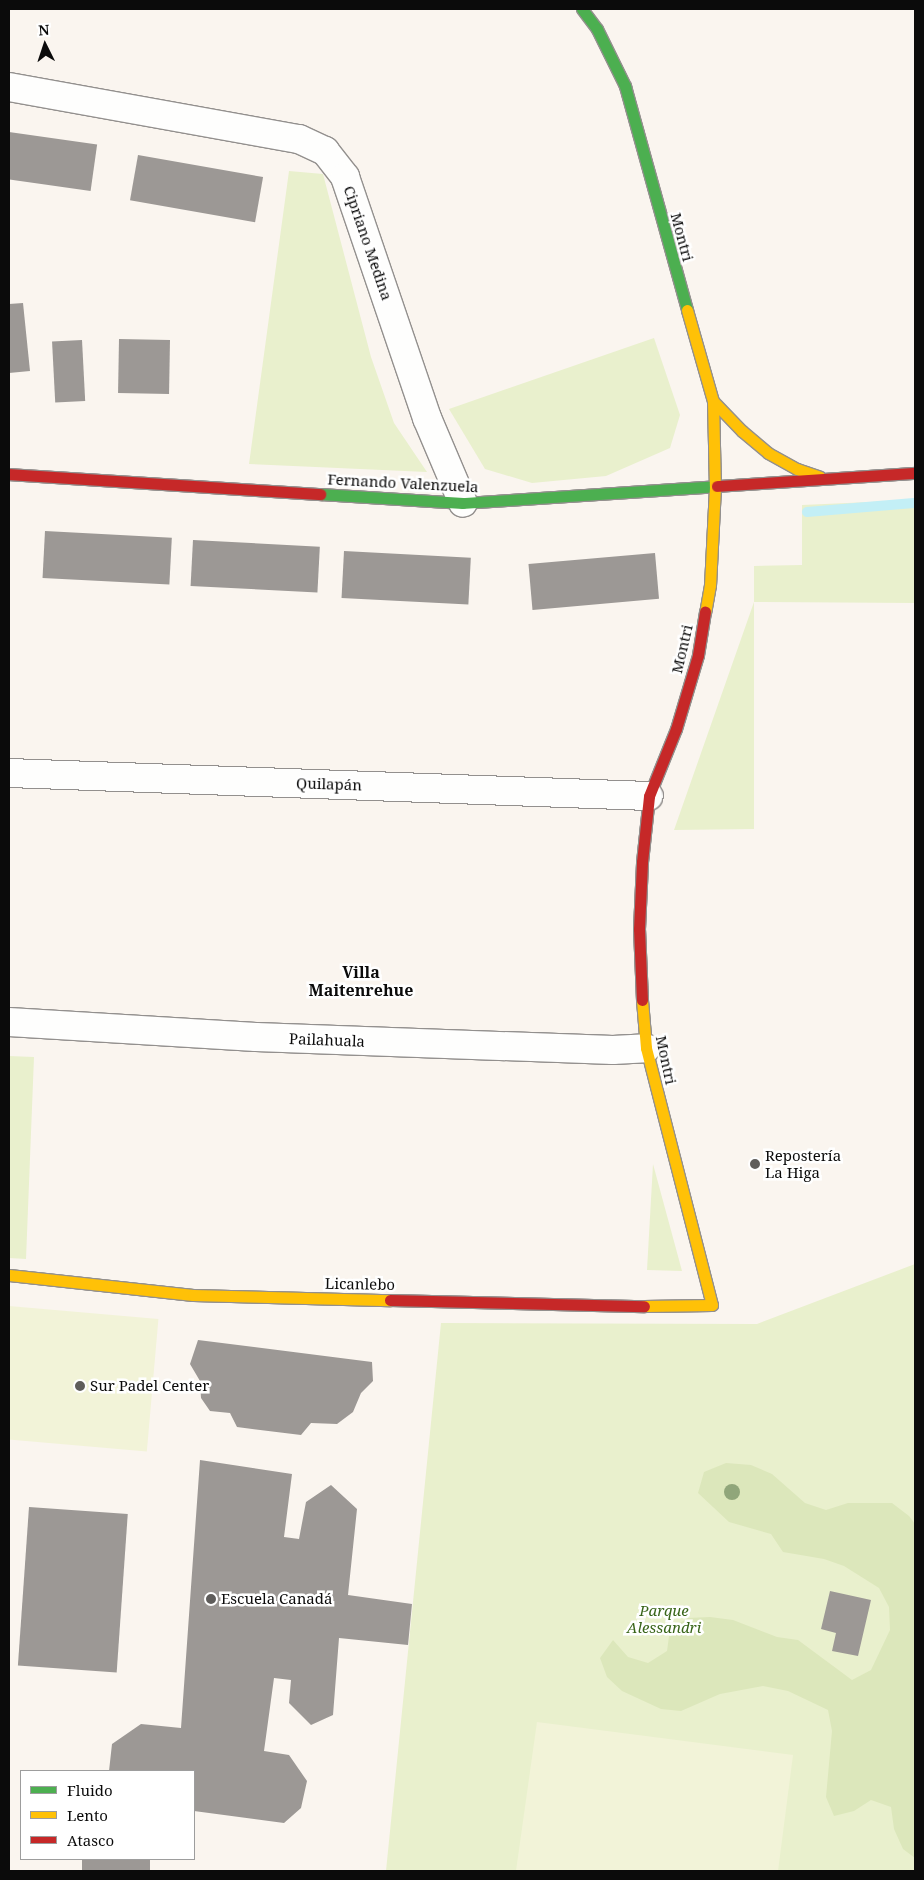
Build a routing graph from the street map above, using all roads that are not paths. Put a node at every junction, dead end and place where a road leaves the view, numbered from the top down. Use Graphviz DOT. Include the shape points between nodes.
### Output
graph roads {
  1 [pos="582,9"];
  2 [pos="9,87"];
  3 [pos="713,401"];
  4 [pos="915,473"];
  5 [pos="9,474"];
  6 [pos="826,479"];
  7 [pos="715,487"];
  8 [pos="463,503"];
  9 [pos="9,773"];
  10 [pos="649,796"];
  11 [pos="9,1022"];
  12 [pos="646,1048"];
  13 [pos="9,1275"];
  14 [pos="712,1305"];
  1 -- 3 [label="street, Montri" via="609,52 625,86"];
  2 -- 8 [label="street, Cipriano Medina" via="299,138 325,151 345,177 427,418"];
  3 -- 6 [label="street, Fernando Valenzuela" via="768,453 797,469"];
  3 -- 7 [label="street, Montri"];
  4 -- 6 [label="street, Fernando Valenzuela"];
  5 -- 8 [label="street, Fernando Valenzuela"];
  6 -- 7 [label="street, Fernando Valenzuela"];
  7 -- 8 [label="street, Fernando Valenzuela"];
  7 -- 10 [label="street, Montri" via="710,585 698,655 676,729"];
  9 -- 10 [label="street, Quilapán"];
  10 -- 12 [label="street, Montri" via="639,929"];
  11 -- 12 [label="street, Pailahuala" via="256,1037 613,1050"];
  12 -- 14 [label="street, Montri"];
  13 -- 14 [label="street, Licanlebo" via="193,1295 682,1307"];
}
